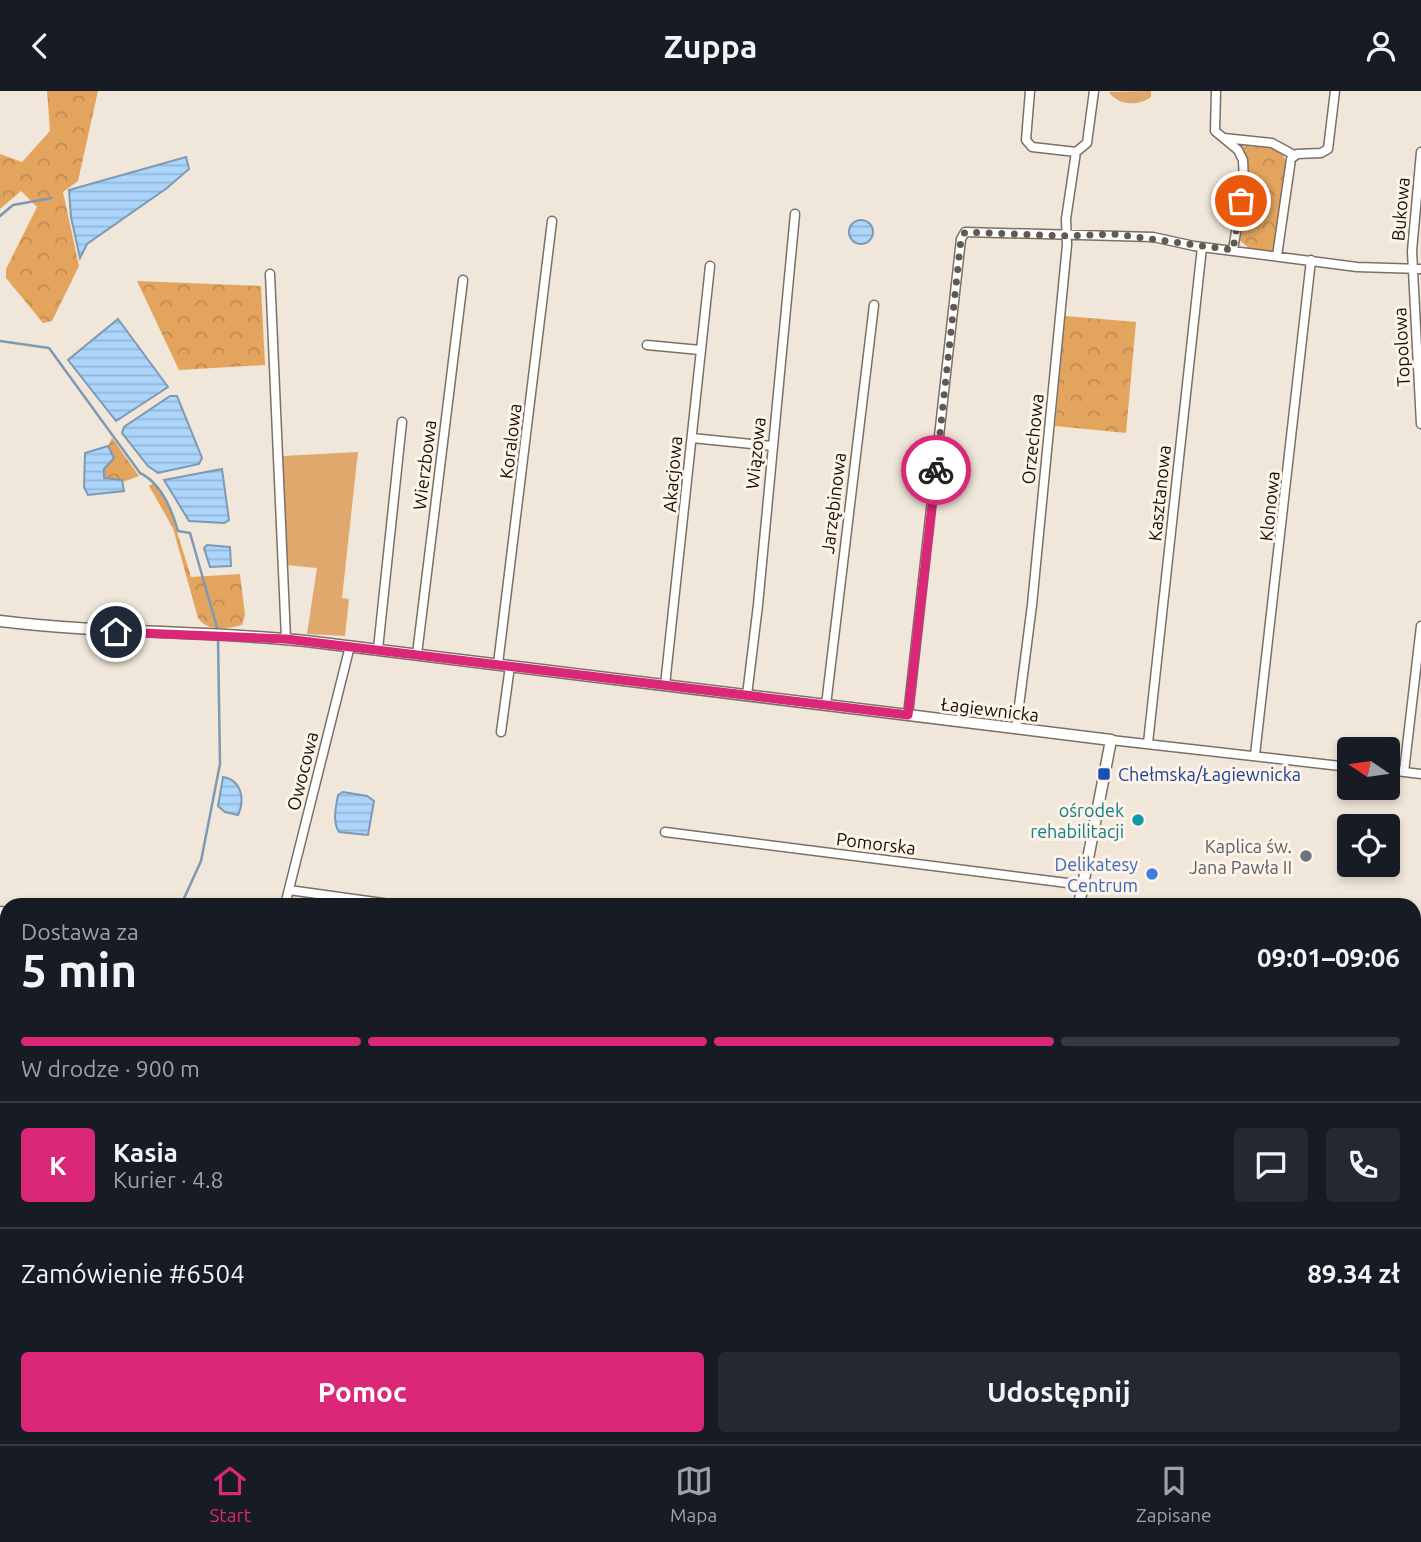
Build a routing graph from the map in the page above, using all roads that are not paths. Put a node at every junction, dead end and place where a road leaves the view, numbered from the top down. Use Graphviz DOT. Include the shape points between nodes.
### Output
graph roads {
  1 [pos="1030,91"];
  2 [pos="1094,91"];
  3 [pos="1216,91"];
  4 [pos="1335,91"];
  5 [pos="1224,138"];
  6 [pos="1076,152"];
  7 [pos="1421,152"];
  8 [pos="1294,155"];
  9 [pos="795,214"];
  10 [pos="552,221"];
  11 [pos="1068,236"];
  12 [pos="1202,247"];
  13 [pos="1233,250"];
  14 [pos="1277,256"];
  15 [pos="1311,260"];
  16 [pos="710,266"];
  17 [pos="1417,268"];
  18 [pos="270,274"];
  19 [pos="463,280"];
  20 [pos="874,305"];
  21 [pos="647,345"];
  22 [pos="700,350"];
  23 [pos="402,422"];
  24 [pos="1421,424"];
  25 [pos="692,438"];
  26 [pos="772,446"];
  27 [pos="0,621"];
  28 [pos="1421,626"];
  29 [pos="286,639"];
  30 [pos="350,646"];
  31 [pos="378,649"];
  32 [pos="417,654"];
  33 [pos="498,664"];
  34 [pos="510,666"];
  35 [pos="665,685"];
  36 [pos="747,695"];
  37 [pos="826,705"];
  38 [pos="908,715"];
  39 [pos="1016,729"];
  40 [pos="502,732"];
  41 [pos="1111,740"];
  42 [pos="1148,743"];
  43 [pos="1255,755"];
  44 [pos="1337,765"];
  45 [pos="1400,772"];
  46 [pos="1404,772"];
  47 [pos="1421,774"];
  48 [pos="665,832"];
  49 [pos="1083,885"];
  50 [pos="289,890"];
  51 [pos="287,898"];
  52 [pos="347,898"];
  53 [pos="1080,898"];
  1 -- 6 [label="street" via="1026,141 1032,147"];
  2 -- 6 [label="street, Orzechowa" via="1087,143"];
  3 -- 5 [label="street" via="1215,131"];
  4 -- 8 [label="street" via="1328,149"];
  5 -- 8 [label="street" via="1272,143"];
  5 -- 13 [label="street" via="1238,150 1244,169"];
  6 -- 11 [label="street, Orzechowa" via="1066,219"];
  7 -- 17 [label="street, Bukowa"];
  8 -- 14 [label="street"];
  9 -- 26 [label="street, Wiązowa"];
  10 -- 33 [label="street, Koralowa"];
  11 -- 12 [label="street" via="1153,237"];
  11 -- 38 [label="street" via="968,231 961,239"];
  11 -- 39 [label="street, Orzechowa"];
  12 -- 13 [label="street"];
  12 -- 42 [label="street, Kasztanowa"];
  13 -- 14 [label="street"];
  14 -- 15 [label="street"];
  15 -- 17 [label="street" via="1357,267"];
  15 -- 43 [label="street, Klonowa"];
  16 -- 22 [label="street, Akacjowa"];
  17 -- 24 [label="street, Topolowa"];
  18 -- 29 [label="street"];
  19 -- 32 [label="street, Wierzbowa"];
  20 -- 37 [label="street, Jarzębinowa"];
  21 -- 22 [label="street"];
  22 -- 25 [label="street, Akacjowa"];
  23 -- 31 [label="street"];
  25 -- 26 [label="street"];
  25 -- 35 [label="street, Akacjowa"];
  26 -- 36 [label="street, Wiązowa"];
  27 -- 29 [label="street, Łagiewnicka" via="93,631"];
  28 -- 46 [label="street"];
  29 -- 30 [label="street, Łagiewnicka"];
  30 -- 31 [label="street, Łagiewnicka"];
  30 -- 50 [label="street, Owocowa"];
  31 -- 32 [label="street, Łagiewnicka"];
  32 -- 33 [label="street, Łagiewnicka"];
  33 -- 34 [label="street, Łagiewnicka"];
  34 -- 35 [label="street, Łagiewnicka"];
  34 -- 40 [label="street"];
  35 -- 36 [label="street, Łagiewnicka"];
  36 -- 37 [label="street, Łagiewnicka"];
  37 -- 38 [label="street, Łagiewnicka"];
  38 -- 39 [label="street, Łagiewnicka"];
  39 -- 41 [label="street, Łagiewnicka"];
  41 -- 42 [label="street, Łagiewnicka"];
  41 -- 49 [label="street"];
  42 -- 43 [label="street, Łagiewnicka"];
  43 -- 44 [label="street, Łagiewnicka"];
  45 -- 46 [label="street"];
  46 -- 47 [label="street"];
  48 -- 49 [label="street, Pomorska"];
  49 -- 53 [label="street"];
  50 -- 51 [label="street, Owocowa"];
  50 -- 52 [label="street"];
}
